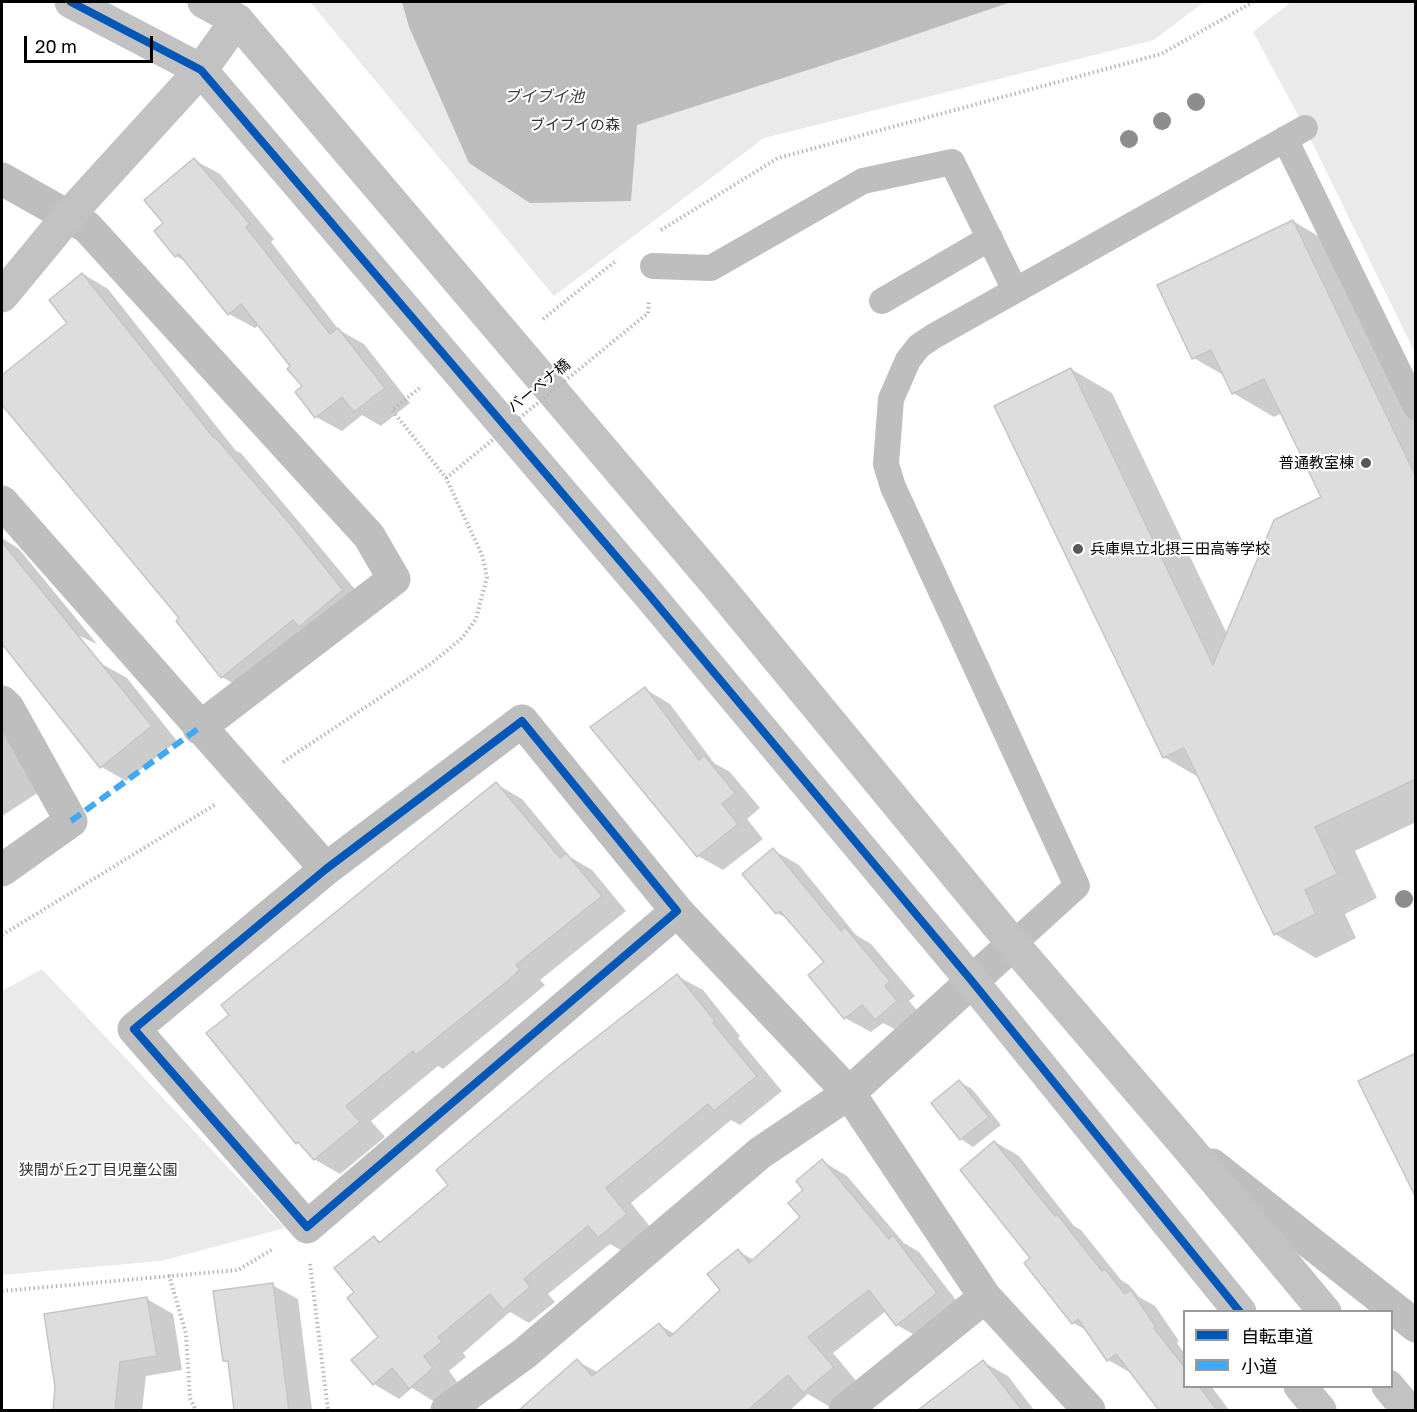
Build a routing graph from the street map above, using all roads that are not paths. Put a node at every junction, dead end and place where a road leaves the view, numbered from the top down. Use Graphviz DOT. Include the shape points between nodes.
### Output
graph roads {
  1 [pos="71,2"];
  2 [pos="204,2"];
  3 [pos="237,20"];
  4 [pos="201,70"];
  5 [pos="2,179"];
  6 [pos="68,216"];
  7 [pos="990,238"];
  8 [pos="653,266"];
  9 [pos="1015,290"];
  10 [pos="2,296"];
  11 [pos="882,301"];
  12 [pos="1416,406"];
  13 [pos="2,502"];
  14 [pos="2,702"];
  15 [pos="199,728"];
  16 [pos="326,869"];
  17 [pos="2,870"];
  18 [pos="677,911"];
  19 [pos="1013,944"];
  20 [pos="971,980"];
  21 [pos="849,1093"];
  22 [pos="1184,1143"];
  23 [pos="985,1297"];
  24 [pos="1239,1310"];
  25 [pos="1324,1310"];
  26 [pos="1416,1326"];
  27 [pos="1302,1388"];
  28 [pos="1390,1388"];
  29 [pos="447,1410"];
  30 [pos="845,1410"];
  31 [pos="1089,1410"];
  32 [pos="1320,1410"];
  33 [pos="1408,1410"];
  1 -- 4 [label="street"];
  2 -- 3 [label="street"];
  3 -- 4 [label="street"];
  3 -- 19 [label="street" via="718,586"];
  4 -- 6 [label="street"];
  4 -- 20 [label="street" via="651,596"];
  5 -- 6 [label="street"];
  6 -- 10 [label="street"];
  6 -- 15 [label="street" via="87,227 369,536 394,579"];
  7 -- 8 [label="lane" via="952,162 863,182 711,268"];
  7 -- 9 [label="lane"];
  7 -- 11 [label="lane"];
  9 -- 12 [label="lane" via="1295,134"];
  9 -- 19 [label="lane" via="934,336 908,360 891,399 886,464 893,487 1077,886"];
  13 -- 15 [label="street"];
  14 -- 17 [label="street" via="71,821"];
  15 -- 16 [label="street"];
  16 -- 18 [label="street" via="522,721"];
  16 -- 18 [label="street" via="134,1029 307,1227"];
  18 -- 21 [label="street"];
  19 -- 20 [label="street"];
  19 -- 22 [label="street"];
  20 -- 21 [label="street"];
  20 -- 24 [label="street"];
  21 -- 23 [label="street"];
  21 -- 29 [label="street" via="760,1153 525,1353"];
  22 -- 25 [label="street"];
  22 -- 26 [label="street"];
  23 -- 30 [label="street"];
  23 -- 31 [label="street"];
  27 -- 32 [label="street"];
  28 -- 33 [label="street"];
}
